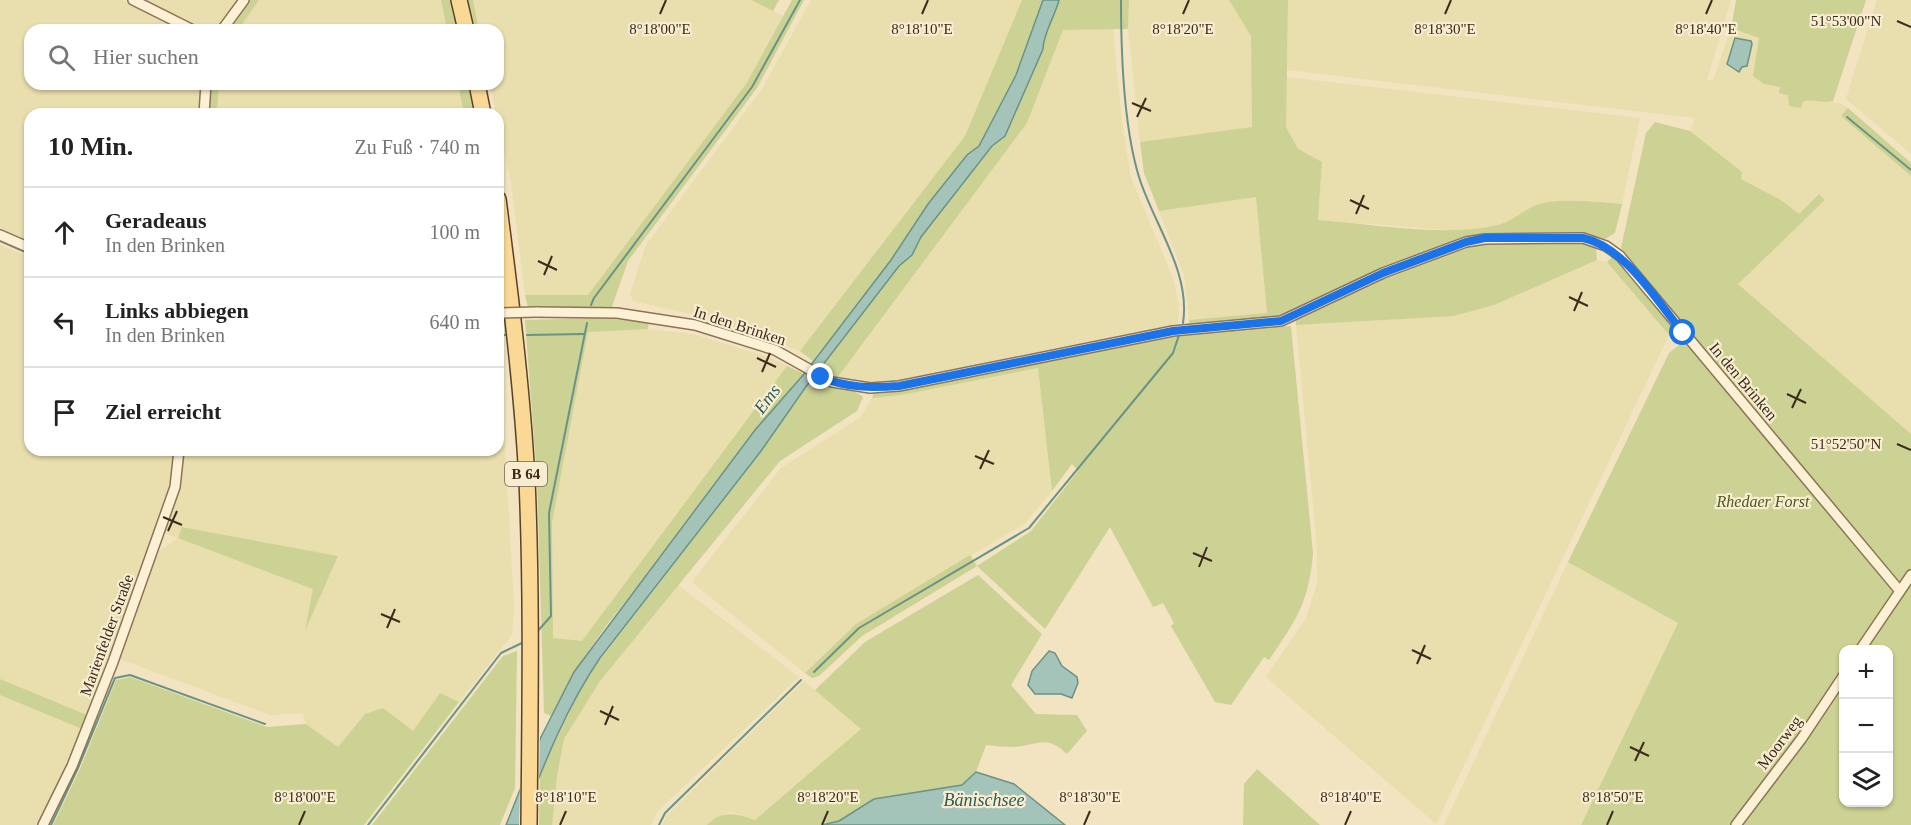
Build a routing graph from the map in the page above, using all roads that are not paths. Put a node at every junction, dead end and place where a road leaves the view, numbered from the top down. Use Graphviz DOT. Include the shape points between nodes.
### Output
graph roads {
  1 [pos="133,0"];
  2 [pos="244,0"];
  3 [pos="459,0"];
  4 [pos="181,24"];
  5 [pos="226,24"];
  6 [pos="465,24"];
  7 [pos="206,90"];
  8 [pos="478,90"];
  9 [pos="204,108"];
  10 [pos="482,108"];
  11 [pos="0,236"];
  12 [pos="24,246"];
  13 [pos="504,251"];
  14 [pos="504,313"];
  15 [pos="178,456"];
  16 [pos="1911,575"];
  17 [pos="1899,590"];
  18 [pos="1863,645"];
  19 [pos="1839,682"];
  20 [pos="43,825"];
  21 [pos="529,825"];
  22 [pos="1736,825"];
  1 -- 4 [label="street"];
  2 -- 5 [label="street"];
  3 -- 6 [label="main road"];
  7 -- 9 [label="street"];
  8 -- 10 [label="main road"];
  11 -- 12 [label="street"];
  13 -- 21 [label="main road, B 64" via="527,478 531,621"];
  14 -- 17 [label="street, In den Brinken, bridge" via="617,313 695,325 775,350 832,382 870,388 899,386 1173,331 1281,321 1383,273 1466,242 1485,238 1583,238 1620,256"];
  15 -- 20 [label="street, Marienfelder Straße" via="175,487 116,651 72,766"];
  16 -- 17 [label="street"];
  17 -- 18 [label="street"];
  19 -- 22 [label="street, Moorweg"];
}
